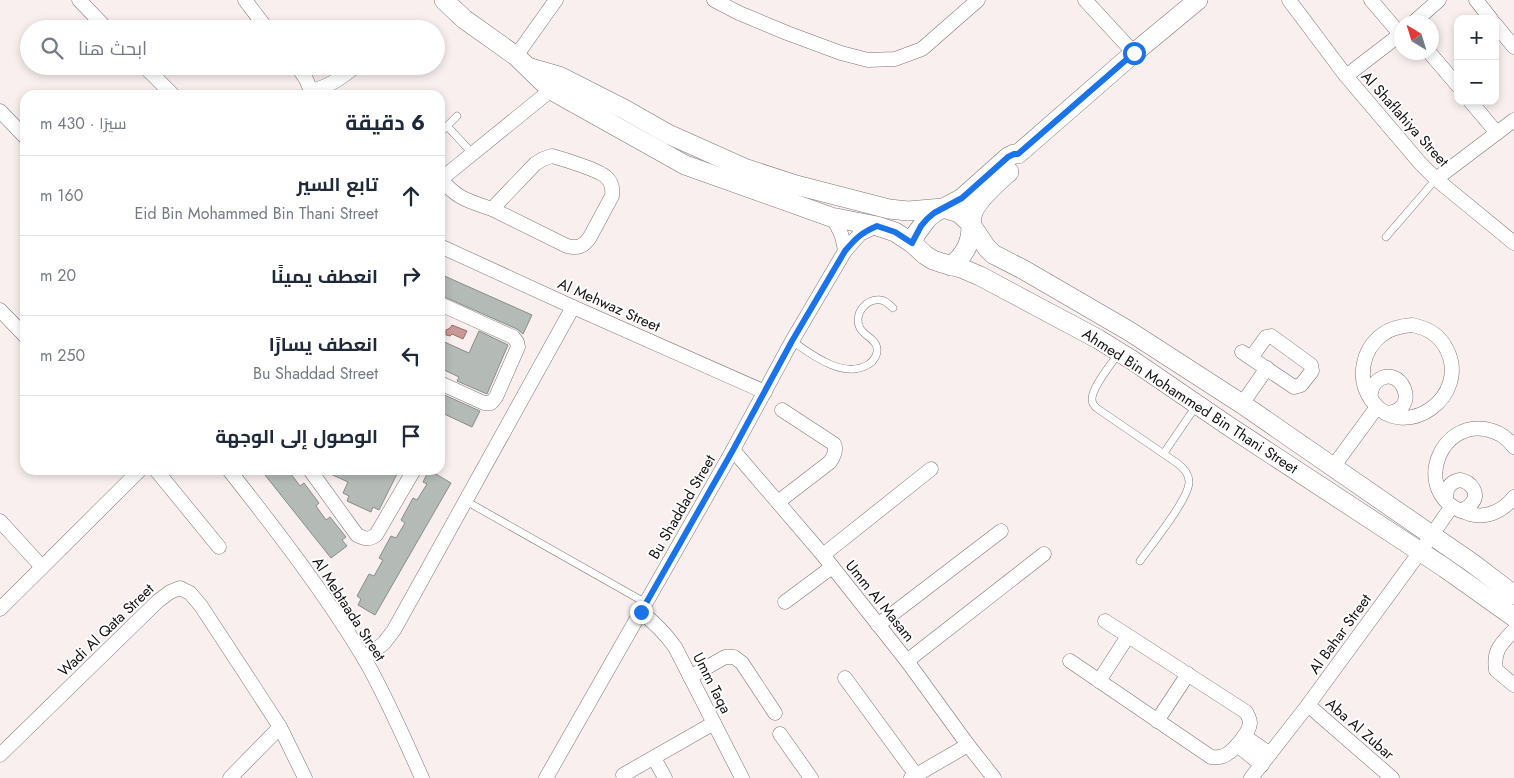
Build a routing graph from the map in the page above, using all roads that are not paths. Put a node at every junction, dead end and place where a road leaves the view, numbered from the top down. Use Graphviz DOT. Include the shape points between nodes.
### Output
graph roads {
  1 [pos="79,0"];
  2 [pos="245,0"];
  3 [pos="444,0"];
  4 [pos="556,0"];
  5 [pos="714,0"];
  6 [pos="978,0"];
  7 [pos="1085,0"];
  8 [pos="1198,0"];
  9 [pos="1289,0"];
  10 [pos="1371,0"];
  11 [pos="1439,0"];
  12 [pos="1476,0"];
  13 [pos="1422,15"];
  14 [pos="1488,15"];
  15 [pos="98,20"];
  16 [pos="260,20"];
  17 [pos="1394,26"];
  18 [pos="1499,29"];
  19 [pos="1394,39"];
  20 [pos="1514,47"];
  21 [pos="1134,53"];
  22 [pos="1436,60"];
  23 [pos="522,61"];
  24 [pos="153,75"];
  25 [pos="303,75"];
  26 [pos="344,75"];
  27 [pos="1346,76"];
  28 [pos="1454,81"];
  29 [pos="555,83"];
  30 [pos="168,90"];
  31 [pos="309,90"];
  32 [pos="318,90"];
  33 [pos="1473,105"];
  34 [pos="0,111"];
  35 [pos="457,116"];
  36 [pos="1514,120"];
  37 [pos="447,126"];
  38 [pos="20,132"];
  39 [pos="1497,133"];
  40 [pos="472,154"];
  41 [pos="1018,154"];
  42 [pos="445,176"];
  43 [pos="1436,179"];
  44 [pos="445,184"];
  45 [pos="942,208"];
  46 [pos="492,209"];
  47 [pos="831,217"];
  48 [pos="970,223"];
  49 [pos="877,226"];
  50 [pos="1386,237"];
  51 [pos="912,243"];
  52 [pos="1514,244"];
  53 [pos="445,248"];
  54 [pos="845,251"];
  55 [pos="951,266"];
  56 [pos="445,306"];
  57 [pos="573,307"];
  58 [pos="894,308"];
  59 [pos="0,310"];
  60 [pos="20,331"];
  61 [pos="792,341"];
  62 [pos="1119,353"];
  63 [pos="1267,368"];
  64 [pos="445,385"];
  65 [pos="765,392"];
  66 [pos="1198,404"];
  67 [pos="1242,404"];
  68 [pos="1378,407"];
  69 [pos="782,410"];
  70 [pos="1514,447"];
  71 [pos="733,450"];
  72 [pos="1164,453"];
  73 [pos="1333,467"];
  74 [pos="931,469"];
  75 [pos="135,475"];
  76 [pos="160,475"];
  77 [pos="233,475"];
  78 [pos="314,475"];
  79 [pos="411,475"];
  80 [pos="1514,497"];
  81 [pos="466,501"];
  82 [pos="778,502"];
  83 [pos="1453,506"];
  84 [pos="0,521"];
  85 [pos="1001,531"];
  86 [pos="1431,535"];
  87 [pos="219,547"];
  88 [pos="1420,552"];
  89 [pos="1044,554"];
  90 [pos="823,555"];
  91 [pos="1140,560"];
  92 [pos="42,567"];
  93 [pos="832,567"];
  94 [pos="1514,596"];
  95 [pos="785,602"];
  96 [pos="644,608"];
  97 [pos="0,609"];
  98 [pos="1514,617"];
  99 [pos="1105,621"];
  100 [pos="878,625"];
  101 [pos="1514,630"];
  102 [pos="1128,636"];
  103 [pos="364,659"];
  104 [pos="907,661"];
  105 [pos="1070,662"];
  106 [pos="1188,674"];
  107 [pos="690,677"];
  108 [pos="845,678"];
  109 [pos="1100,681"];
  110 [pos="1514,685"];
  111 [pos="1308,705"];
  112 [pos="775,712"];
  113 [pos="1157,721"];
  114 [pos="714,723"];
  115 [pos="280,727"];
  116 [pos="780,734"];
  117 [pos="1240,741"];
  118 [pos="968,746"];
  119 [pos="0,755"];
  120 [pos="654,758"];
  121 [pos="1266,759"];
  122 [pos="623,775"];
  123 [pos="914,777"];
  124 [pos="230,778"];
  125 [pos="305,778"];
  126 [pos="422,778"];
  127 [pos="546,778"];
  128 [pos="665,778"];
  129 [pos="742,778"];
  130 [pos="811,778"];
  131 [pos="994,778"];
  132 [pos="1251,778"];
  133 [pos="1392,778"];
  1 -- 15 [label="street"];
  2 -- 16 [label="street"];
  3 -- 23 [label="street, Ahmed Bin Mohammed Bin Thani Street" via="464,19"];
  4 -- 23 [label="street"];
  5 -- 6 [label="street" via="787,33 868,60 896,59 922,49"];
  7 -- 21 [label="street"];
  8 -- 21 [label="street"];
  9 -- 27 [label="street, Al Shaflahiya Street"];
  10 -- 17 [label="street"];
  11 -- 13 [label="street"];
  12 -- 14 [label="street"];
  18 -- 20 [label="street"];
  19 -- 27 [label="street"];
  21 -- 41 [label="street"];
  22 -- 28 [label="street"];
  23 -- 29 [label="street, Ahmed Bin Mohammed Bin Thani Street"];
  24 -- 30 [label="street"];
  25 -- 31 [label="street"];
  26 -- 32 [label="street"];
  27 -- 43 [label="street, Al Shaflahiya Street"];
  29 -- 40 [label="street"];
  29 -- 45 [label="street, Ahmed Bin Mohammed Bin Thani Street" via="624,109 668,134 744,168 796,185 889,209"];
  29 -- 47 [label="street, Ahmed Bin Mohammed Bin Thani Street" via="685,165"];
  33 -- 39 [label="street"];
  34 -- 38 [label="street"];
  35 -- 37 [label="lane"];
  36 -- 39 [label="street"];
  37 -- 40 [label="lane"];
  39 -- 43 [label="street"];
  40 -- 42 [label="street"];
  41 -- 45 [label="street" via="1008,157 962,198"];
  41 -- 48 [label="street" via="1015,164 978,204"];
  43 -- 50 [label="lane"];
  43 -- 52 [label="street, Al Shaflahiya Street"];
  44 -- 46 [label="street" via="459,197"];
  45 -- 48 [label="street, Ahmed Bin Mohammed Bin Thani Street" via="959,213"];
  45 -- 51 [label="street" via="921,226"];
  46 -- 46 [label="street" via="573,248 585,244 590,237 613,189 602,174 552,156 535,164"];
  47 -- 49 [label="street, Ahmed Bin Mohammed Bin Thani Street"];
  47 -- 54 [label="street" via="842,235"];
  48 -- 55 [label="street" via="966,250"];
  48 -- 67 [label="street, Ahmed Bin Mohammed Bin Thani Street" via="992,254 1129,331"];
  49 -- 51 [label="street, Ahmed Bin Mohammed Bin Thani Street"];
  49 -- 54 [label="street, Bu Shaddad Street" via="860,234"];
  51 -- 55 [label="street, Ahmed Bin Mohammed Bin Thani Street" via="933,260"];
  53 -- 57 [label="street, Al Mehwaz Street"];
  54 -- 61 [label="street, Bu Shaddad Street"];
  55 -- 62 [label="street, Ahmed Bin Mohammed Bin Thani Street" via="980,276"];
  56 -- 64 [label="street" via="513,337 518,347 492,403 484,403"];
  57 -- 65 [label="street, Al Mehwaz Street"];
  57 -- 81 [label="street"];
  58 -- 61 [label="lane" via="885,301 874,300 860,312 858,324 878,348 871,362 859,368 844,370"];
  59 -- 60 [label="street"];
  61 -- 65 [label="street, Bu Shaddad Street"];
  62 -- 66 [label="street, Ahmed Bin Mohammed Bin Thani Street"];
  62 -- 72 [label="lane" via="1096,388 1092,402 1098,410"];
  63 -- 63 [label="street" via="1247,355 1271,336 1312,368 1302,385 1294,387"];
  63 -- 67 [label="street"];
  65 -- 71 [label="street, Bu Shaddad Street"];
  66 -- 72 [label="lane"];
  66 -- 88 [label="street, Ahmed Bin Mohammed Bin Thani Street"];
  67 -- 73 [label="street, Ahmed Bin Mohammed Bin Thani Street"];
  68 -- 68 [label="street" via="1395,417 1405,418 1425,412 1441,400 1452,373 1451,363 1444,345 1431,331 1412,325 1391,329 1368,350 1362,370 1366,391"];
  68 -- 73 [label="street"];
  69 -- 82 [label="street" via="834,444 835,448 830,462"];
  70 -- 83 [label="street" via="1498,433 1482,429 1465,431 1450,439 1440,452 1435,469 1437,486"];
  71 -- 82 [label="street, Umm Al Masam"];
  71 -- 96 [label="street, Bu Shaddad Street"];
  72 -- 91 [label="lane" via="1185,471 1188,488 1182,502"];
  73 -- 86 [label="street, Ahmed Bin Mohammed Bin Thani Street"];
  74 -- 90 [label="street"];
  75 -- 92 [label="street"];
  76 -- 87 [label="street"];
  77 -- 103 [label="street, Al Mebtaada Street" via="309,573"];
  78 -- 79 [label="street" via="357,535 371,539"];
  80 -- 83 [label="street" via="1492,513 1475,515"];
  81 -- 96 [label="lane"];
  81 -- 103 [label="street" via="394,630"];
  82 -- 90 [label="street, Umm Al Masam"];
  83 -- 86 [label="street, Al Bahar Street"];
  84 -- 92 [label="street"];
  85 -- 100 [label="street"];
  86 -- 88 [label="street, Al Bahar Street"];
  86 -- 94 [label="street, Ahmed Bin Mohammed Bin Thani Street"];
  88 -- 98 [label="street, Ahmed Bin Mohammed Bin Thani Street"];
  88 -- 111 [label="street, Al Bahar Street"];
  89 -- 104 [label="street"];
  90 -- 93 [label="street, Umm Al Masam"];
  92 -- 97 [label="street"];
  93 -- 95 [label="street"];
  93 -- 100 [label="street, Umm Al Masam"];
  96 -- 107 [label="street, Umm Taqa" via="667,635"];
  96 -- 127 [label="street, Bu Shaddad Street"];
  99 -- 102 [label="street"];
  100 -- 104 [label="street, Umm Al Masam"];
  101 -- 110 [label="street" via="1497,648 1494,660 1496,670"];
  102 -- 106 [label="street"];
  102 -- 109 [label="street"];
  103 -- 126 [label="street, Al Mebtaada Street"];
  104 -- 118 [label="street, Umm Al Masam"];
  105 -- 109 [label="street"];
  106 -- 113 [label="street"];
  106 -- 117 [label="street" via="1246,712 1250,722"];
  107 -- 112 [label="street" via="724,657 734,657 742,663"];
  107 -- 114 [label="street, Umm Taqa"];
  108 -- 123 [label="street"];
  109 -- 113 [label="street"];
  111 -- 121 [label="street, Al Bahar Street"];
  111 -- 133 [label="street, Aba Al Zubar"];
  113 -- 117 [label="street" via="1211,757 1225,756"];
  114 -- 120 [label="street"];
  114 -- 129 [label="street, Umm Taqa"];
  115 -- 119 [label="street, Wadi Al Qata Street" via="201,606 190,593 180,588 158,602"];
  115 -- 124 [label="street"];
  115 -- 125 [label="street, Wadi Al Qata Street"];
  116 -- 130 [label="street"];
  117 -- 121 [label="street"];
  118 -- 123 [label="street"];
  118 -- 131 [label="street, Umm Al Masam"];
  120 -- 122 [label="street"];
  120 -- 128 [label="street"];
  121 -- 132 [label="street, Al Bahar Street"];
}
